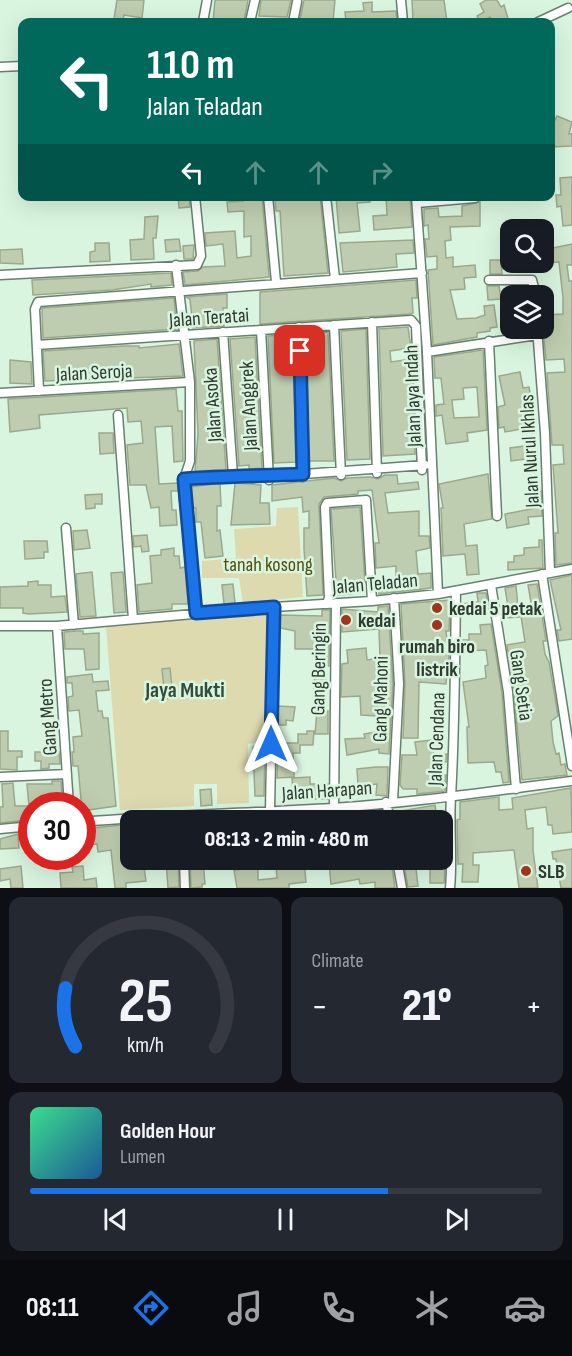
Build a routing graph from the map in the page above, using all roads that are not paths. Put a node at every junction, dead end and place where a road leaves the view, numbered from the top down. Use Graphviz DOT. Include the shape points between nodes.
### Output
graph roads {
  1 [pos="207,0"];
  2 [pos="255,0"];
  3 [pos="401,0"];
  4 [pos="297,2"];
  5 [pos="568,8"];
  6 [pos="204,18"];
  7 [pos="251,18"];
  8 [pos="294,18"];
  9 [pos="403,18"];
  10 [pos="547,18"];
  11 [pos="18,66"];
  12 [pos="0,67"];
  13 [pos="195,201"];
  14 [pos="268,201"];
  15 [pos="327,201"];
  16 [pos="417,201"];
  17 [pos="176,266"];
  18 [pos="422,273"];
  19 [pos="0,275"];
  20 [pos="335,279"];
  21 [pos="489,280"];
  22 [pos="276,282"];
  23 [pos="533,285"];
  24 [pos="180,292"];
  25 [pos="372,322"];
  26 [pos="334,325"];
  27 [pos="299,327"];
  28 [pos="261,330"];
  29 [pos="224,332"];
  30 [pos="184,335"];
  31 [pos="500,339"];
  32 [pos="538,339"];
  33 [pos="489,341"];
  34 [pos="37,345"];
  35 [pos="428,352"];
  36 [pos="189,382"];
  37 [pos="39,391"];
  38 [pos="0,393"];
  39 [pos="118,415"];
  40 [pos="427,468"];
  41 [pos="377,471"];
  42 [pos="341,473"];
  43 [pos="233,476"];
  44 [pos="303,476"];
  45 [pos="184,479"];
  46 [pos="262,479"];
  47 [pos="497,516"];
  48 [pos="66,528"];
  49 [pos="572,569"];
  50 [pos="546,574"];
  51 [pos="491,585"];
  52 [pos="456,591"];
  53 [pos="438,594"];
  54 [pos="394,598"];
  55 [pos="372,601"];
  56 [pos="331,604"];
  57 [pos="274,607"];
  58 [pos="196,613"];
  59 [pos="133,619"];
  60 [pos="74,625"];
  61 [pos="57,626"];
  62 [pos="0,627"];
  63 [pos="572,766"];
  64 [pos="67,774"];
  65 [pos="0,777"];
  66 [pos="572,781"];
  67 [pos="516,789"];
  68 [pos="68,792"];
  69 [pos="451,797"];
  70 [pos="389,801"];
  71 [pos="334,808"];
  72 [pos="270,810"];
  73 [pos="389,810"];
  74 [pos="120,820"];
  75 [pos="96,821"];
  76 [pos="18,827"];
  77 [pos="0,829"];
  78 [pos="184,870"];
  79 [pos="399,870"];
  80 [pos="185,888"];
  81 [pos="402,888"];
  82 [pos="450,888"];
  1 -- 6 [label="street"];
  2 -- 7 [label="street"];
  3 -- 9 [label="street"];
  4 -- 8 [label="street"];
  5 -- 10 [label="street"];
  11 -- 12 [label="street"];
  13 -- 17 [label="street" via="201,261 197,265"];
  14 -- 22 [label="street"];
  15 -- 20 [label="street"];
  16 -- 18 [label="street, Jalan Jaya Indah"];
  17 -- 19 [label="street"];
  17 -- 24 [label="street"];
  18 -- 20 [label="street"];
  18 -- 35 [label="street, Jalan Jaya Indah"];
  20 -- 22 [label="street"];
  21 -- 23 [label="street" via="532,280"];
  22 -- 24 [label="street"];
  24 -- 30 [label="street"];
  24 -- 34 [label="street" via="38,302"];
  25 -- 26 [label="street, Jalan Teratai"];
  25 -- 40 [label="street, Jalan Teratai" via="411,320 416,326"];
  25 -- 41 [label="street"];
  26 -- 27 [label="street, Jalan Teratai"];
  26 -- 42 [label="street"];
  27 -- 28 [label="street, Jalan Teratai"];
  27 -- 44 [label="street"];
  28 -- 29 [label="street, Jalan Teratai"];
  28 -- 46 [label="street, Jalan Anggrek"];
  29 -- 30 [label="street, Jalan Teratai"];
  29 -- 43 [label="street, Jalan Asoka"];
  30 -- 34 [label="street, Jalan Teratai"];
  30 -- 36 [label="street"];
  31 -- 33 [label="street"];
  32 -- 50 [label="street, Jalan Nurul Ikhlas" via="545,432"];
  33 -- 35 [label="street"];
  33 -- 47 [label="street"];
  34 -- 37 [label="street"];
  35 -- 40 [label="street, Jalan Jaya Indah"];
  36 -- 37 [label="street, Jalan Seroja"];
  36 -- 45 [label="street" via="190,462"];
  37 -- 38 [label="street, Jalan Seroja"];
  39 -- 59 [label="street"];
  40 -- 41 [label="street"];
  40 -- 53 [label="street, Jalan Jaya Indah"];
  41 -- 42 [label="street"];
  42 -- 44 [label="street"];
  43 -- 45 [label="street"];
  43 -- 46 [label="street"];
  44 -- 46 [label="street"];
  45 -- 58 [label="street"];
  48 -- 60 [label="street"];
  49 -- 50 [label="street, Jalan Teladan"];
  50 -- 51 [label="street, Jalan Teladan"];
  50 -- 63 [label="street, Jalan Nurul Ikhlas"];
  51 -- 52 [label="street, Jalan Teladan"];
  51 -- 67 [label="street, Gang Setia" via="508,692"];
  52 -- 53 [label="street, Jalan Teladan"];
  52 -- 69 [label="street, Jalan Cendana"];
  53 -- 54 [label="street, Jalan Teladan"];
  54 -- 55 [label="street, Jalan Teladan"];
  54 -- 70 [label="street, Gang Mahoni" via="399,684"];
  55 -- 56 [label="street, Jalan Teladan"];
  55 -- 56 [label="street, Gang Beringin" via="366,500 340,500 327,502 325,507"];
  56 -- 57 [label="street, Jalan Teladan"];
  56 -- 71 [label="street, Gang Beringin"];
  57 -- 58 [label="street, Jalan Teladan"];
  57 -- 72 [label="street"];
  58 -- 59 [label="street, Jalan Teladan"];
  59 -- 60 [label="street, Jalan Teladan"];
  60 -- 61 [label="street, Jalan Teladan"];
  61 -- 62 [label="street, Jalan Teladan"];
  61 -- 64 [label="street, Gang Metro"];
  64 -- 65 [label="street"];
  64 -- 68 [label="street, Gang Metro"];
  66 -- 67 [label="street, Jalan Harapan"];
  67 -- 69 [label="street, Jalan Harapan"];
  69 -- 70 [label="street, Jalan Harapan"];
  69 -- 82 [label="street, Jalan Cendana"];
  70 -- 71 [label="street, Jalan Harapan"];
  70 -- 73 [label="street, Gang Mahoni"];
  71 -- 72 [label="street, Jalan Harapan"];
  74 -- 75 [label="street, Jalan Harapan"];
  76 -- 77 [label="street"];
  78 -- 80 [label="street"];
  79 -- 81 [label="street"];
}
